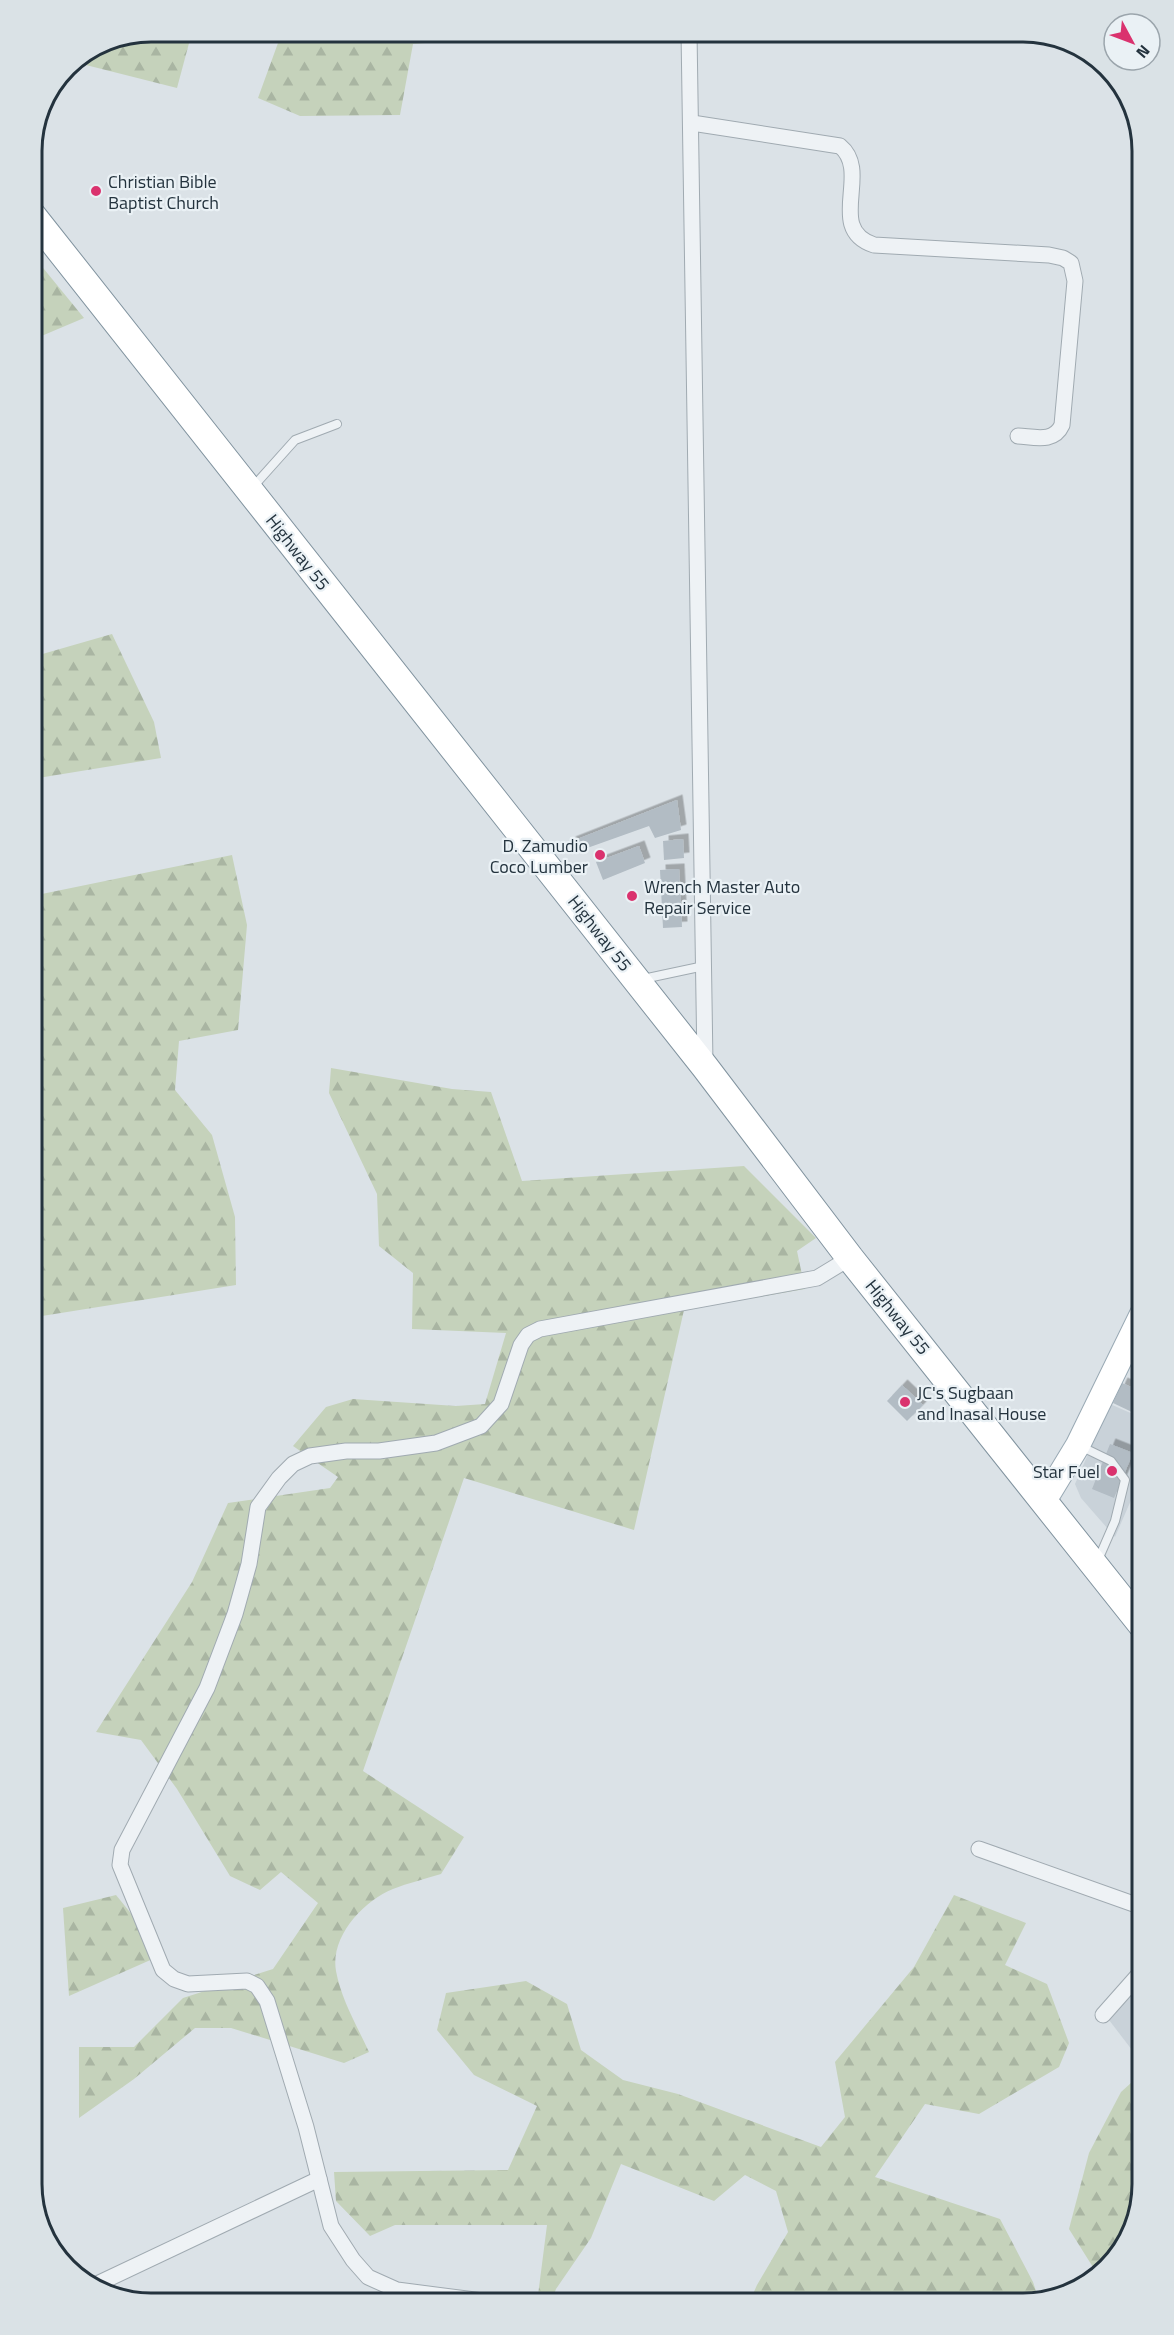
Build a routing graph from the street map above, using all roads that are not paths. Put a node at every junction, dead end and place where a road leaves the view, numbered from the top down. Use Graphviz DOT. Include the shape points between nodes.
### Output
graph roads {
  1 [pos="689,42"];
  2 [pos="692,123"];
  3 [pos="42,228"];
  4 [pos="337,424"];
  5 [pos="1018,436"];
  6 [pos="249,491"];
  7 [pos="704,966"];
  8 [pos="637,980"];
  9 [pos="705,1067"];
  10 [pos="842,1263"];
  11 [pos="1132,1336"];
  12 [pos="1078,1445"];
  13 [pos="1044,1501"];
  14 [pos="1095,1566"];
  15 [pos="1132,1611"];
  16 [pos="979,1849"];
  17 [pos="1132,1903"];
  18 [pos="1132,1983"];
  19 [pos="1103,2015"];
  20 [pos="319,2179"];
  21 [pos="102,2281"];
  22 [pos="420,2293"];
  1 -- 2 [label="street"];
  2 -- 5 [label="street" via="840,146 848,152 851,163 852,226 863,242 1049,255 1071,263 1075,280 1062,425 1051,437"];
  2 -- 7 [label="street"];
  3 -- 6 [label="highway, Highway 55"];
  4 -- 6 [label="lane" via="296,440"];
  6 -- 8 [label="highway, Highway 55"];
  7 -- 8 [label="lane"];
  7 -- 9 [label="street"];
  8 -- 9 [label="highway, Highway 55"];
  9 -- 10 [label="highway, Highway 55"];
  10 -- 13 [label="highway, Highway 55"];
  10 -- 20 [label="street" via="817,1278 540,1329 528,1335 521,1345 501,1404 481,1426 436,1443 310,1456 293,1464 258,1507 249,1564 235,1614 207,1688 122,1850 120,1865 163,1970 188,1984 248,1981 257,1986 267,2001"];
  11 -- 12 [label="main road"];
  12 -- 13 [label="main road"];
  12 -- 14 [label="lane" via="1111,1461 1125,1480 1115,1521"];
  13 -- 14 [label="highway, Highway 55"];
  14 -- 15 [label="highway, Highway 55"];
  16 -- 17 [label="street"];
  18 -- 19 [label="street"];
  20 -- 21 [label="street"];
  20 -- 22 [label="street" via="331,2226 368,2277 397,2290"];
}
